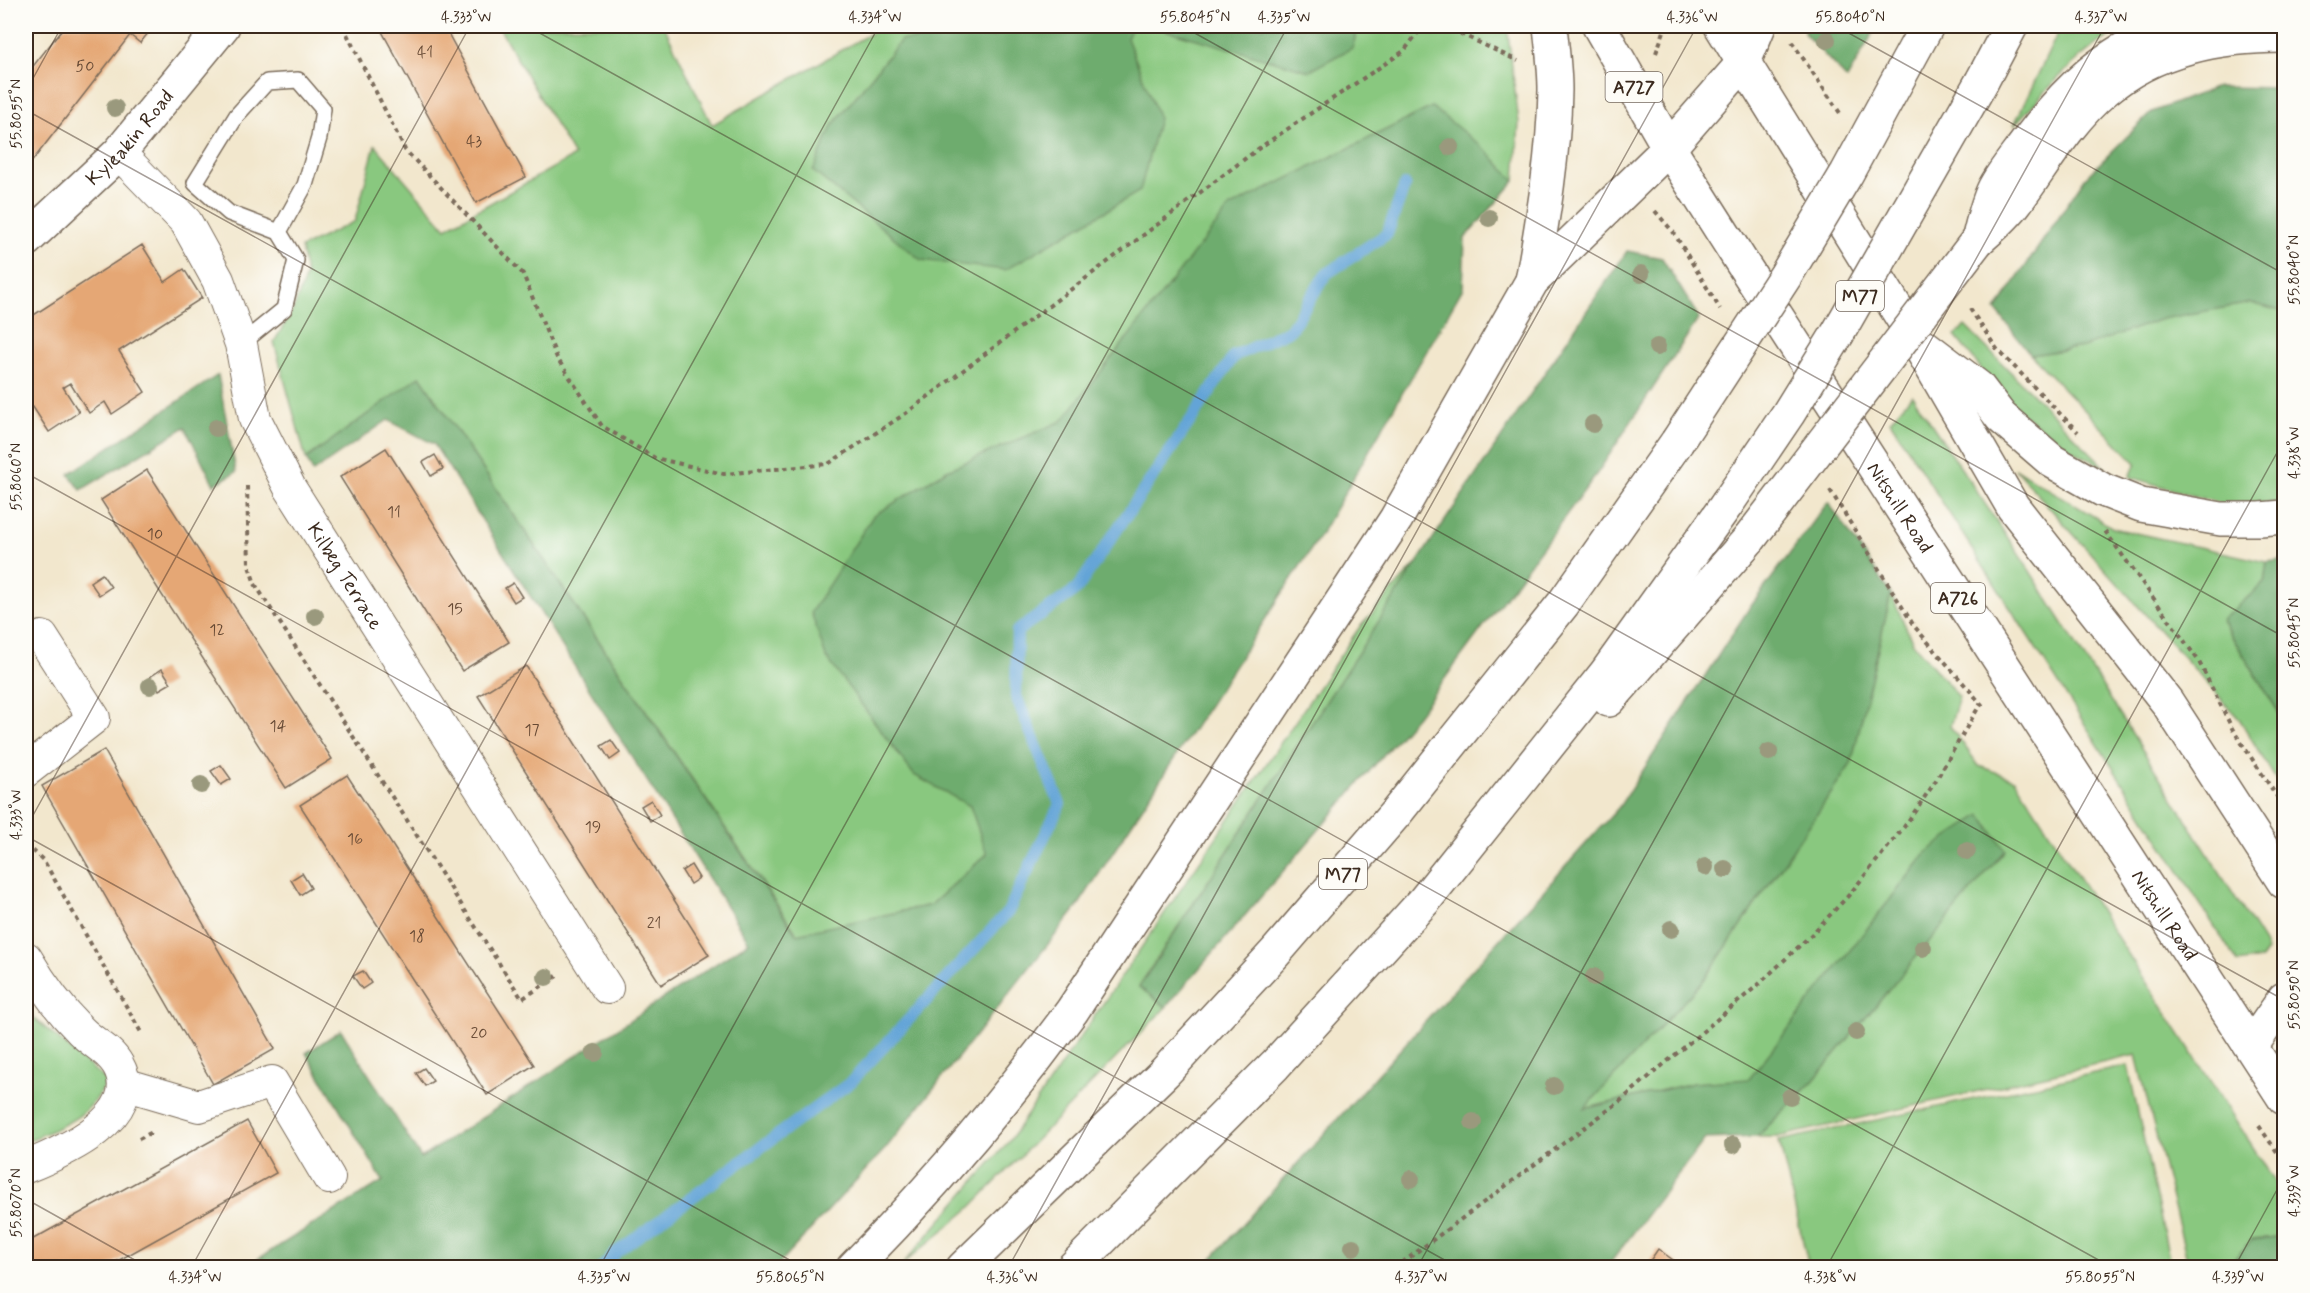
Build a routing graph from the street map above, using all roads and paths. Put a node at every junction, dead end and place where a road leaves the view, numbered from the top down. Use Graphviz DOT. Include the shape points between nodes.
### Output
graph roads {
  1 [pos="223,26"];
  2 [pos="344,26"];
  3 [pos="1423,26"];
  4 [pos="1444,26"];
  5 [pos="1550,26"];
  6 [pos="1599,26"];
  7 [pos="1721,26"];
  8 [pos="1759,26"];
  9 [pos="1926,26"];
  10 [pos="2011,26"];
  11 [pos="2169,26"];
  12 [pos="2284,36"];
  13 [pos="1744,62"];
  14 [pos="1553,66"];
  15 [pos="1669,148"];
  16 [pos="119,153"];
  17 [pos="279,232"];
  18 [pos="26,240"];
  19 [pos="1977,241"];
  20 [pos="1532,281"];
  21 [pos="1916,340"];
  22 [pos="241,344"];
  23 [pos="266,441"];
  24 [pos="2284,517"];
  25 [pos="42,637"];
  26 [pos="1981,703"];
  27 [pos="26,771"];
  28 [pos="2284,882"];
  29 [pos="1424,901"];
  30 [pos="587,956"];
  31 [pos="26,958"];
  32 [pos="607,988"];
  33 [pos="2284,999"];
  34 [pos="2284,1038"];
  35 [pos="2252,1045"];
  36 [pos="124,1084"];
  37 [pos="2284,1098"];
  38 [pos="26,1167"];
  39 [pos="329,1178"];
  40 [pos="853,1268"];
  41 [pos="963,1268"];
  42 [pos="1073,1268"];
  43 [pos="1395,1268"];
  1 -- 16 [label="main road, Kyleakin Road"];
  2 -- 3 [label="path" via="405,150 523,274 557,358 602,426 655,458 724,474 828,464 848,452 905,414 1262,146 1404,51"];
  4 -- 14 [label="path" via="1524,63"];
  5 -- 14 [label="main road"];
  6 -- 15 [label="main road, Nitshill Road / A727"];
  7 -- 13 [label="main road"];
  8 -- 13 [label="main road"];
  9 -- 41 [label="main road, M77, bridge" via="1847,174 1786,275 1563,604 1381,831 1275,953 1165,1072"];
  10 -- 29 [label="main road, M77, bridge" via="1838,333 1726,504 1606,673"];
  11 -- 19 [label="main road, M77" via="2116,53 2064,96 1994,190"];
  12 -- 19 [label="main road, M77" via="2196,43 2133,71 2104,90 2014,205"];
  13 -- 15 [label="main road"];
  13 -- 21 [label="main road"];
  14 -- 20 [label="main road" via="1550,166"];
  15 -- 20 [label="main road"];
  15 -- 35 [label="main road, Nitshill Road / A726" via="2002,666"];
  16 -- 18 [label="main road, Kyleakin Road"];
  16 -- 22 [label="street, Kilbeg Terrace" via="186,222 218,280"];
  17 -- 17 [label="lane" via="305,185 323,109 298,81 267,82 237,115 195,183 229,213"];
  17 -- 22 [label="lane" via="296,260 284,309"];
  19 -- 29 [label="main road, M77, bridge" via="1749,538 1605,704"];
  20 -- 40 [label="main road" via="1396,519 1071,1011 963,1149"];
  21 -- 24 [label="main road" via="1978,387 2001,417 2052,461 2103,490 2141,504 2221,519"];
  21 -- 28 [label="main road" via="2013,507 2167,702"];
  22 -- 23 [label="street, Kilbeg Terrace" via="255,419"];
  23 -- 30 [label="street, Kilbeg Terrace" via="290,488"];
  23 -- 30 [label="path" via="247,464 249,566 255,584 522,999"];
  25 -- 27 [label="street" via="94,718"];
  26 -- 43 [label="path" via="1904,827 1812,934 1758,986 1619,1102"];
  29 -- 42 [label="main road, M77" via="1275,1065"];
  30 -- 32 [label="street, Kilbeg Terrace"];
  31 -- 36 [label="street" via="40,982 82,1032 108,1051"];
  33 -- 35 [label="main road"];
  34 -- 35 [label="main road"];
  35 -- 37 [label="main road, Nitshill Road / A726"];
  36 -- 38 [label="street" via="112,1116 100,1129"];
  36 -- 39 [label="street" via="199,1106 272,1082"];
}
